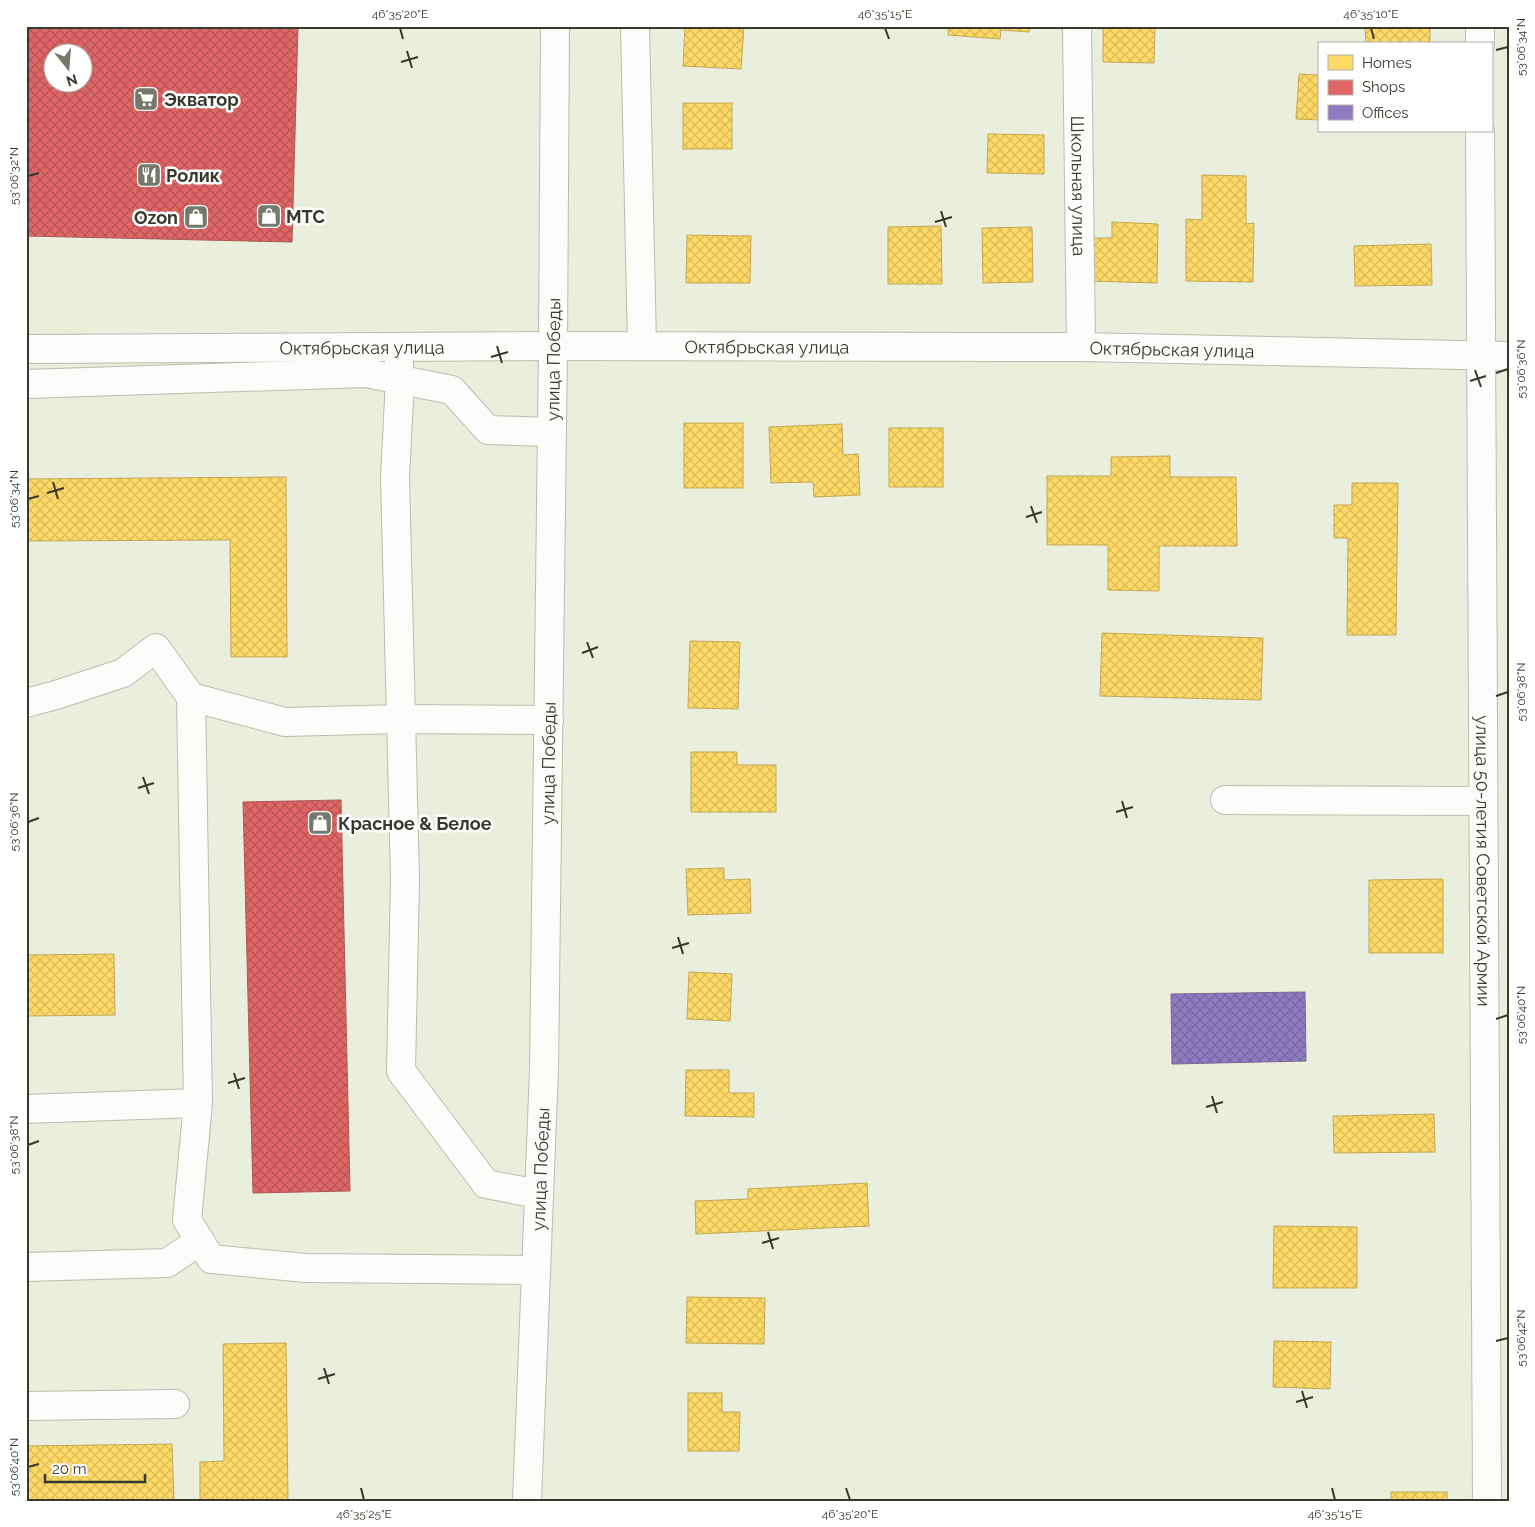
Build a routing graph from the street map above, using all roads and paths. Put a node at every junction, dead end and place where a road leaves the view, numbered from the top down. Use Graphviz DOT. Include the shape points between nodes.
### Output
graph roads {
  1 [pos="555,26"];
  2 [pos="635,26"];
  3 [pos="1077,26"];
  4 [pos="1480,26"];
  5 [pos="1480,42"];
  6 [pos="1480,132"];
  7 [pos="553,346"];
  8 [pos="642,346"];
  9 [pos="1081,346"];
  10 [pos="398,347"];
  11 [pos="26,349"];
  12 [pos="1480,355"];
  13 [pos="1509,356"];
  14 [pos="400,380"];
  15 [pos="26,384"];
  16 [pos="552,432"];
  17 [pos="191,697"];
  18 [pos="26,703"];
  19 [pos="401,719"];
  20 [pos="549,720"];
  21 [pos="1225,800"];
  22 [pos="1483,801"];
  23 [pos="198,1104"];
  24 [pos="26,1109"];
  25 [pos="539,1194"];
  26 [pos="200,1240"];
  27 [pos="26,1267"];
  28 [pos="536,1270"];
  29 [pos="175,1404"];
  30 [pos="26,1406"];
  31 [pos="527,1501"];
  32 [pos="1486,1501"];
  1 -- 7 [label="street, улица Победы"];
  2 -- 8 [label="street"];
  3 -- 9 [label="street, Школьная улица"];
  4 -- 5 [label="street"];
  6 -- 12 [label="street, улица 50-летия Советской Армии"];
  7 -- 8 [label="street, Октябрьская улица"];
  7 -- 10 [label="street, Октябрьская улица"];
  7 -- 16 [label="street, улица Победы"];
  8 -- 9 [label="street, Октябрьская улица"];
  9 -- 12 [label="street, Октябрьская улица"];
  10 -- 11 [label="street, Октябрьская улица"];
  10 -- 14 [label="street"];
  12 -- 13 [label="street, Октябрьская улица"];
  12 -- 22 [label="street, улица 50-летия Советской Армии"];
  14 -- 15 [label="street" via="366,373"];
  14 -- 16 [label="street" via="452,390 488,430"];
  14 -- 19 [label="street" via="395,477"];
  16 -- 20 [label="street, улица Победы"];
  17 -- 18 [label="street" via="156,648 123,673"];
  17 -- 19 [label="street" via="285,722"];
  17 -- 23 [label="street"];
  19 -- 20 [label="street"];
  19 -- 25 [label="street" via="405,879 401,1072 486,1184"];
  20 -- 25 [label="street, улица Победы"];
  21 -- 22 [label="street"];
  22 -- 32 [label="street, улица 50-летия Советской Армии"];
  23 -- 24 [label="street"];
  23 -- 26 [label="street" via="187,1220"];
  25 -- 28 [label="street, улица Победы"];
  26 -- 27 [label="street" via="167,1263"];
  26 -- 28 [label="street" via="211,1259 306,1268"];
  28 -- 31 [label="street, улица Победы"];
  29 -- 30 [label="street"];
}
